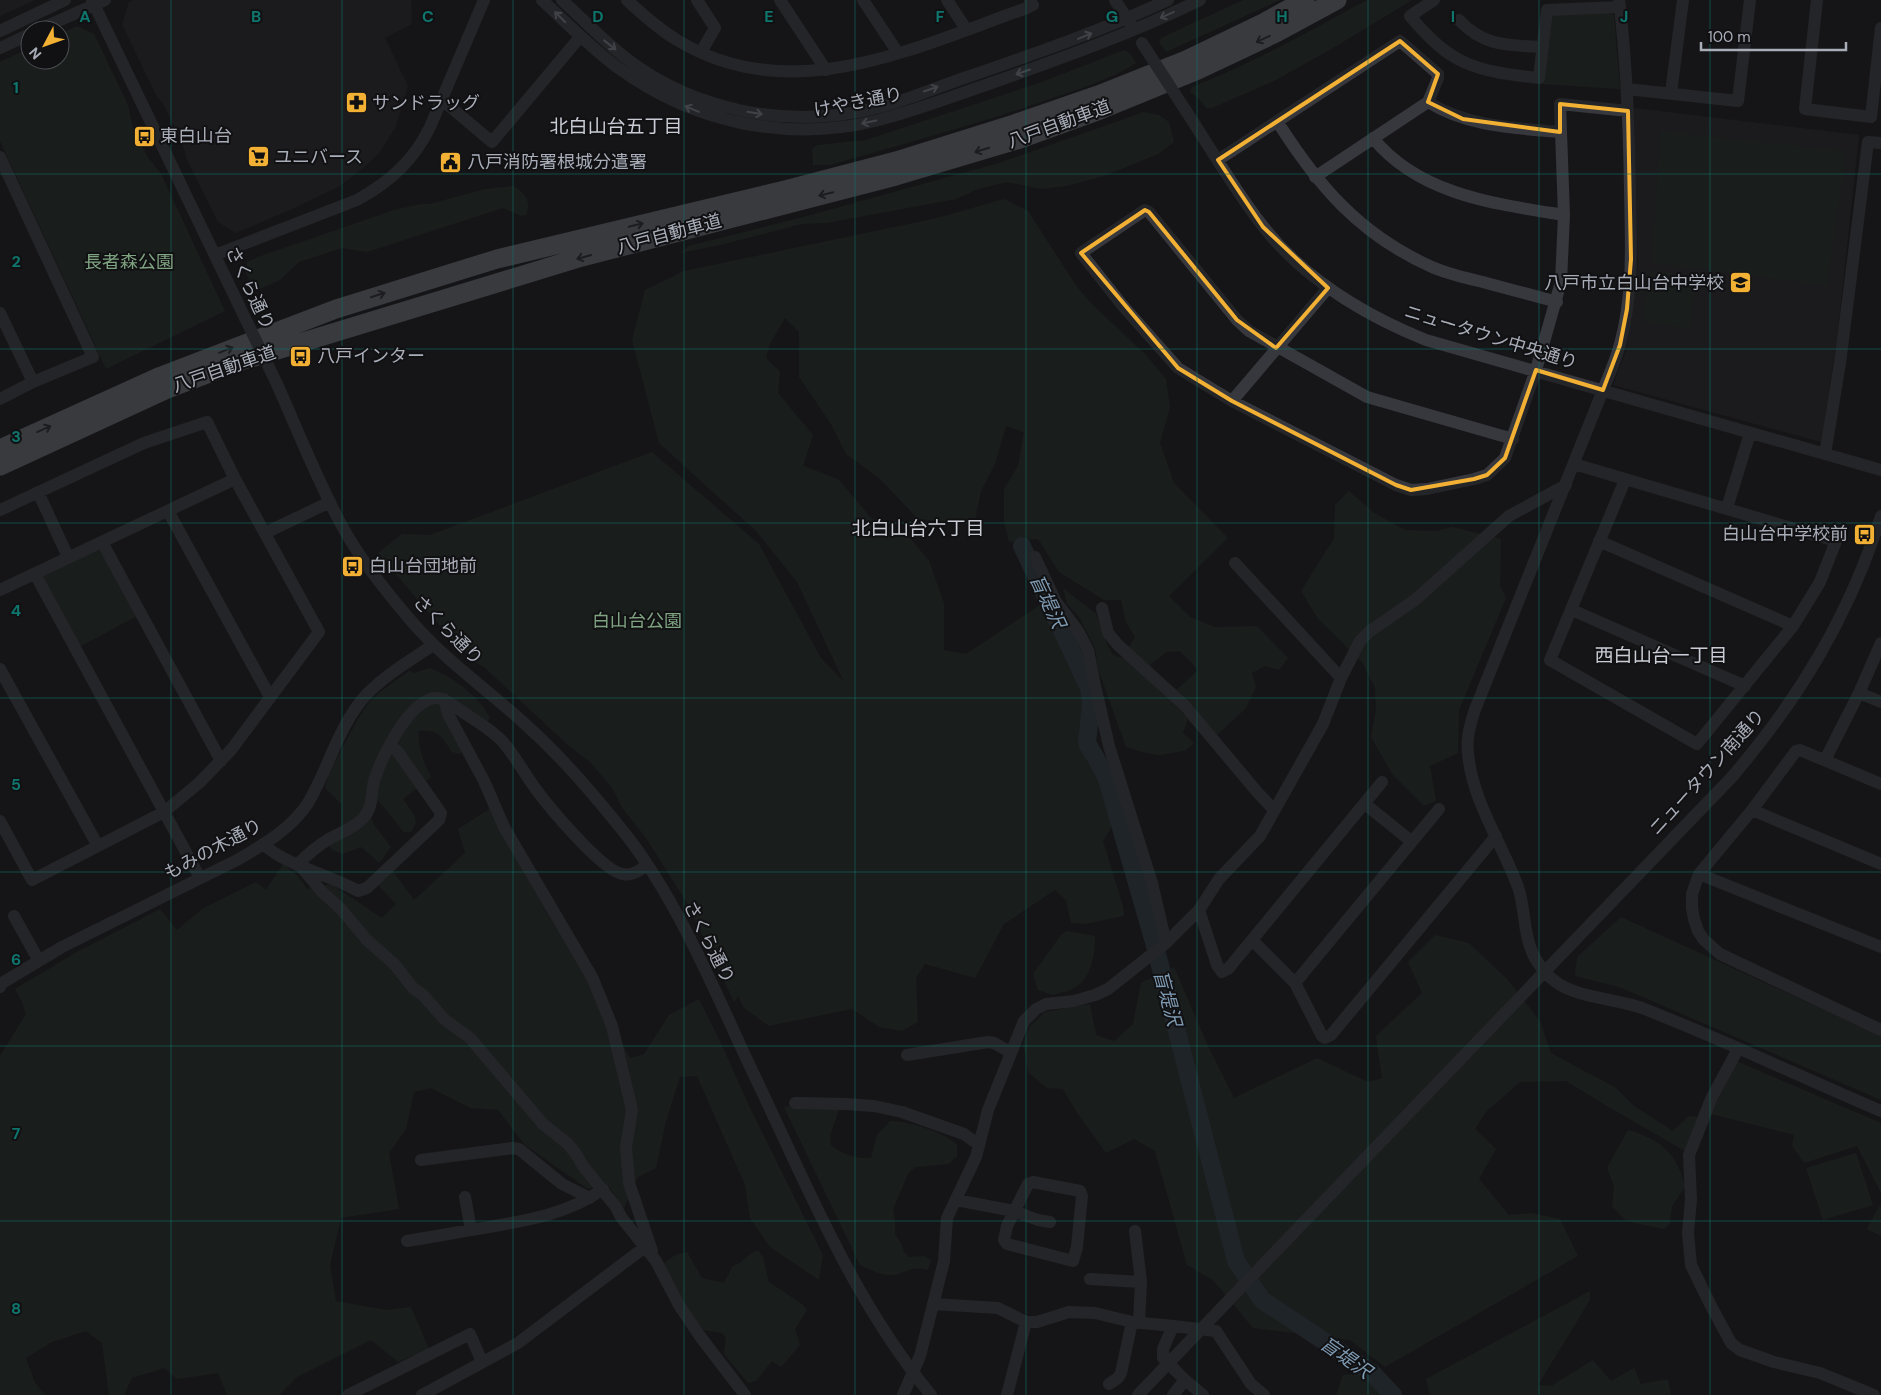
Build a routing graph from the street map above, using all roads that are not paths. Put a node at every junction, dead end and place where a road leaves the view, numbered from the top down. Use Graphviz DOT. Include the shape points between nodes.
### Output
graph roads {
  1 [pos="65,0"];
  2 [pos="484,0"];
  3 [pos="542,0"];
  4 [pos="562,0"];
  5 [pos="627,0"];
  6 [pos="697,0"];
  7 [pos="780,0"];
  8 [pos="864,0"];
  9 [pos="947,0"];
  10 [pos="1030,0"];
  11 [pos="1115,0"];
  12 [pos="1168,0"];
  13 [pos="1200,0"];
  14 [pos="1305,0"];
  15 [pos="1337,0"];
  16 [pos="1434,0"];
  17 [pos="1683,0"];
  18 [pos="1750,0"];
  19 [pos="1817,0"];
  20 [pos="97,2"];
  21 [pos="1620,4"];
  22 [pos="1543,5"];
  23 [pos="59,20"];
  24 [pos="1460,20"];
  25 [pos="1131,24"];
  26 [pos="1881,28"];
  27 [pos="966,29"];
  28 [pos="0,31"];
  29 [pos="580,37"];
  30 [pos="20,39"];
  31 [pos="1542,47"];
  32 [pos="0,48"];
  33 [pos="701,52"];
  34 [pos="898,53"];
  35 [pos="826,70"];
  36 [pos="1627,89"];
  37 [pos="1671,93"];
  38 [pos="442,100"];
  39 [pos="1428,102"];
  40 [pos="1628,111"];
  41 [pos="1277,121"];
  42 [pos="1560,132"];
  43 [pos="1373,138"];
  44 [pos="1881,143"];
  45 [pos="1218,160"];
  46 [pos="1,164"];
  47 [pos="1315,177"];
  48 [pos="1564,215"];
  49 [pos="215,255"];
  50 [pos="1328,288"];
  51 [pos="1556,302"];
  52 [pos="1,319"];
  53 [pos="1276,348"];
  54 [pos="1536,370"];
  55 [pos="34,382"];
  56 [pos="1603,390"];
  57 [pos="0,399"];
  58 [pos="1232,401"];
  59 [pos="1750,433"];
  60 [pos="1513,439"];
  61 [pos="0,449"];
  62 [pos="1825,454"];
  63 [pos="1574,464"];
  64 [pos="0,466"];
  65 [pos="1881,470"];
  66 [pos="235,479"];
  67 [pos="1626,480"];
  68 [pos="1566,485"];
  69 [pos="38,492"];
  70 [pos="330,502"];
  71 [pos="1727,508"];
  72 [pos="0,510"];
  73 [pos="168,511"];
  74 [pos="1881,516"];
  75 [pos="264,533"];
  76 [pos="1599,541"];
  77 [pos="102,542"];
  78 [pos="68,557"];
  79 [pos="1035,557"];
  80 [pos="1235,563"];
  81 [pos="35,574"];
  82 [pos="0,590"];
  83 [pos="1102,608"];
  84 [pos="1572,610"];
  85 [pos="1793,626"];
  86 [pos="1881,643"];
  87 [pos="433,645"];
  88 [pos="0,668"];
  89 [pos="1341,678"];
  90 [pos="1745,686"];
  91 [pos="1859,693"];
  92 [pos="270,697"];
  93 [pos="444,699"];
  94 [pos="1881,702"];
  95 [pos="390,745"];
  96 [pos="1825,760"];
  97 [pos="220,761"];
  98 [pos="1382,782"];
  99 [pos="1881,784"];
  100 [pos="1365,804"];
  101 [pos="1274,810"];
  102 [pos="1439,810"];
  103 [pos="1752,810"];
  104 [pos="164,812"];
  105 [pos="0,821"];
  106 [pos="1496,836"];
  107 [pos="1412,841"];
  108 [pos="264,845"];
  109 [pos="98,846"];
  110 [pos="647,864"];
  111 [pos="1881,864"];
  112 [pos="299,867"];
  113 [pos="1699,874"];
  114 [pos="200,878"];
  115 [pos="1199,910"];
  116 [pos="14,916"];
  117 [pos="1253,941"];
  118 [pos="1166,943"];
  119 [pos="1881,947"];
  120 [pos="39,961"];
  121 [pos="1544,970"];
  122 [pos="1,983"];
  123 [pos="1295,983"];
  124 [pos="1881,1030"];
  125 [pos="1738,1049"];
  126 [pos="1010,1052"];
  127 [pos="907,1055"];
  128 [pos="795,1103"];
  129 [pos="1881,1110"];
  130 [pos="979,1144"];
  131 [pos="421,1160"];
  132 [pos="596,1194"];
  133 [pos="466,1197"];
  134 [pos="956,1200"];
  135 [pos="1014,1211"];
  136 [pos="1050,1222"];
  137 [pos="471,1230"];
  138 [pos="1135,1231"];
  139 [pos="407,1241"];
  140 [pos="646,1247"];
  141 [pos="656,1261"];
  142 [pos="1090,1279"];
  143 [pos="1141,1282"];
  144 [pos="933,1304"];
  145 [pos="1026,1322"];
  146 [pos="1135,1322"];
  147 [pos="1173,1326"];
  148 [pos="482,1362"];
  149 [pos="1185,1380"];
  150 [pos="1109,1384"];
  151 [pos="372,1390"];
  152 [pos="348,1395"];
  153 [pos="422,1395"];
  154 [pos="745,1395"];
  155 [pos="903,1395"];
  156 [pos="931,1395"];
  157 [pos="1007,1395"];
  158 [pos="1138,1395"];
  159 [pos="1173,1395"];
  160 [pos="1204,1395"];
  161 [pos="1264,1395"];
  162 [pos="1874,1395"];
  1 -- 28 [label="street"];
  2 -- 38 [label="street"];
  29 -- 3 [label="street, けやき通り, one-way"];
  4 -- 25 [label="street, けやき通り, one-way" via="603,40 637,66 675,88 711,103 776,117 813,118 883,106"];
  5 -- 33 [label="street" via="658,27"];
  6 -- 33 [label="street" via="715,28"];
  7 -- 35 [label="street"];
  8 -- 34 [label="street"];
  9 -- 27 [label="street"];
  10 -- 27 [label="street" via="1033,5 1027,8"];
  11 -- 25 [label="street, ニュータウン中央通り"];
  12 -- 25 [label="street, けやき通り"];
  13 -- 25 [label="street, けやき通り, one-way"];
  61 -- 14 [label="highway, 八戸自動車道, one-way" via="161,376 336,308 497,258 786,190 896,161 1014,124 1186,60"];
  15 -- 64 [label="highway, 八戸自動車道, one-way" via="1198,70 1026,136 896,176 582,257 241,361 167,389"];
  16 -- 31 [label="street" via="1410,16 1435,44 1472,67 1539,78"];
  17 -- 37 [label="street"];
  18 -- 37 [label="street" via="1738,101"];
  19 -- 26 [label="street" via="1805,109 1871,117"];
  20 -- 23 [label="street"];
  20 -- 49 [label="street, さくら通り"];
  21 -- 22 [label="street"];
  21 -- 36 [label="street"];
  22 -- 31 [label="street"];
  24 -- 31 [label="street" via="1466,28 1493,44"];
  25 -- 29 [label="street, けやき通り, one-way" via="1072,55 906,112 839,128 806,130 771,129 697,112 621,70"];
  25 -- 45 [label="street, ニュータウン中央通り, bridge"];
  27 -- 34 [label="street"];
  29 -- 38 [label="street" via="492,142"];
  30 -- 32 [label="street"];
  33 -- 35 [label="street" via="770,71"];
  34 -- 35 [label="street" via="854,66"];
  36 -- 37 [label="street"];
  36 -- 40 [label="street"];
  38 -- 49 [label="street" via="421,146 405,166 376,190 358,200"];
  39 -- 41 [label="street" via="1438,74 1400,41"];
  39 -- 42 [label="street" via="1494,126"];
  39 -- 43 [label="street"];
  40 -- 42 [label="street" via="1560,104"];
  40 -- 56 [label="street" via="1631,259 1628,300 1620,345"];
  41 -- 45 [label="street"];
  41 -- 47 [label="street"];
  42 -- 48 [label="street"];
  43 -- 47 [label="street"];
  43 -- 48 [label="street" via="1399,163 1444,189 1500,204"];
  44 -- 62 [label="street" via="1868,142"];
  45 -- 50 [label="street, ニュータウン中央通り" via="1263,227"];
  46 -- 55 [label="street" via="93,356"];
  47 -- 51 [label="street" via="1354,219 1409,255 1461,276"];
  48 -- 51 [label="street" via="1561,282"];
  49 -- 70 [label="street, さくら通り, bridge"];
  50 -- 53 [label="street"];
  50 -- 54 [label="street, ニュータウン中央通り" via="1371,315 1426,340"];
  51 -- 54 [label="street"];
  52 -- 55 [label="street"];
  53 -- 58 [label="street"];
  53 -- 58 [label="street" via="1236,320 1145,210 1081,253 1178,368"];
  53 -- 60 [label="street" via="1367,398"];
  54 -- 56 [label="street, ニュータウン中央通り"];
  54 -- 60 [label="street"];
  55 -- 57 [label="street"];
  56 -- 59 [label="street, ニュータウン中央通り"];
  56 -- 63 [label="street"];
  58 -- 60 [label="street" via="1375,475 1411,490 1487,475 1506,458"];
  59 -- 62 [label="street, ニュータウン中央通り"];
  59 -- 71 [label="street"];
  62 -- 65 [label="street, ニュータウン中央通り"];
  63 -- 67 [label="street"];
  63 -- 68 [label="street"];
  66 -- 69 [label="street" via="207,422 144,443"];
  66 -- 73 [label="street"];
  66 -- 75 [label="street"];
  67 -- 71 [label="street"];
  67 -- 76 [label="street"];
  68 -- 89 [label="street" via="1509,516 1415,600 1370,631 1353,652"];
  68 -- 106 [label="street" via="1468,733 1473,779"];
  69 -- 72 [label="street"];
  69 -- 78 [label="street"];
  70 -- 75 [label="street"];
  70 -- 87 [label="street, さくら通り" via="360,556"];
  71 -- 85 [label="street" via="1836,541 1820,582"];
  73 -- 77 [label="street"];
  73 -- 92 [label="street"];
  74 -- 121 [label="street, ニュータウン南通り" via="1839,621 1813,668 1766,736 1730,778"];
  75 -- 92 [label="street" via="319,632"];
  76 -- 84 [label="street"];
  76 -- 85 [label="street"];
  77 -- 78 [label="street"];
  77 -- 97 [label="street"];
  78 -- 81 [label="street"];
  79 -- 118 [label="street" via="1056,602 1088,650 1109,746 1152,883"];
  80 -- 89 [label="street"];
  81 -- 82 [label="street"];
  81 -- 104 [label="street"];
  83 -- 101 [label="street" via="1108,633 1118,645 1185,706"];
  84 -- 90 [label="street"];
  84 -- 90 [label="street" via="1550,660 1697,744"];
  85 -- 90 [label="street"];
  86 -- 91 [label="street"];
  87 -- 108 [label="street, もみの木通り" via="366,696 343,731 307,804 284,830"];
  87 -- 110 [label="street, さくら通り" via="563,761"];
  88 -- 109 [label="street"];
  89 -- 101 [label="street" via="1323,724"];
  91 -- 94 [label="street"];
  91 -- 96 [label="street"];
  92 -- 97 [label="street"];
  93 -- 95 [label="street" via="430,699 414,710"];
  93 -- 110 [label="street" via="502,741 564,823 614,871 633,874"];
  93 -- 141 [label="street" via="448,714 484,781 504,827 592,977 612,1026 632,1110 626,1147 629,1183"];
  95 -- 112 [label="street" via="375,778 372,804 365,817 328,840"];
  95 -- 112 [label="street" via="441,814 440,820 367,888 358,891 343,882"];
  96 -- 99 [label="street"];
  96 -- 103 [label="street" via="1796,751"];
  97 -- 104 [label="street"];
  98 -- 100 [label="street"];
  100 -- 107 [label="street"];
  100 -- 117 [label="street"];
  101 -- 115 [label="street" via="1260,836 1219,879"];
  102 -- 107 [label="street"];
  103 -- 111 [label="street"];
  103 -- 113 [label="street"];
  104 -- 109 [label="street"];
  104 -- 114 [label="street"];
  105 -- 109 [label="street" via="32,880"];
  106 -- 121 [label="street" via="1522,897 1531,951"];
  106 -- 123 [label="street" via="1325,1038"];
  107 -- 123 [label="street"];
  108 -- 112 [label="street"];
  108 -- 114 [label="street, もみの木通り"];
  110 -- 156 [label="street, さくら通り, bridge" via="701,962 861,1294 888,1338"];
  112 -- 132 [label="street" via="366,939 395,965 413,988 470,1038 543,1124 568,1144"];
  113 -- 119 [label="street"];
  113 -- 124 [label="street" via="1692,894 1692,908 1698,931 1712,948"];
  114 -- 120 [label="street, もみの木通り"];
  115 -- 117 [label="street" via="1222,972"];
  115 -- 118 [label="street"];
  116 -- 120 [label="street"];
  117 -- 123 [label="street"];
  118 -- 126 [label="street" via="1108,989 1074,1001 1036,1008 1024,1021"];
  120 -- 122 [label="street, もみの木通り"];
  121 -- 125 [label="street" via="1561,986 1640,1008"];
  121 -- 158 [label="street, ニュータウン南通り, bridge"];
  125 -- 129 [label="street"];
  125 -- 162 [label="street" via="1712,1097 1689,1155 1691,1200 1688,1234 1692,1266 1731,1343 1740,1350 1820,1373"];
  126 -- 127 [label="street" via="988,1042"];
  126 -- 130 [label="street"];
  128 -- 130 [label="street" via="874,1106 902,1112 964,1134"];
  130 -- 134 [label="street"];
  131 -- 132 [label="street" via="513,1148 520,1150 562,1184"];
  132 -- 137 [label="street" via="528,1221"];
  132 -- 140 [label="street" via="616,1206"];
  133 -- 137 [label="street"];
  134 -- 135 [label="street"];
  134 -- 144 [label="street" via="947,1218 944,1260"];
  135 -- 135 [label="street" via="1028,1184 1033,1182 1080,1190 1078,1248 1073,1261 1007,1244 1004,1240"];
  135 -- 136 [label="street"];
  137 -- 139 [label="street"];
  138 -- 143 [label="street"];
  140 -- 141 [label="street"];
  140 -- 148 [label="street" via="518,1343"];
  141 -- 154 [label="street" via="679,1305"];
  142 -- 143 [label="street"];
  143 -- 146 [label="street"];
  144 -- 145 [label="street" via="998,1308"];
  144 -- 155 [label="street" via="920,1356"];
  145 -- 146 [label="street" via="1069,1312 1095,1313"];
  145 -- 157 [label="street"];
  146 -- 147 [label="street"];
  146 -- 150 [label="street" via="1121,1373"];
  147 -- 149 [label="street" via="1163,1349 1163,1358"];
  147 -- 161 [label="street" via="1216,1331 1251,1384"];
  148 -- 151 [label="street" via="470,1334"];
  148 -- 153 [label="street"];
  149 -- 159 [label="street"];
  149 -- 160 [label="street"];
  151 -- 152 [label="street"];
}
